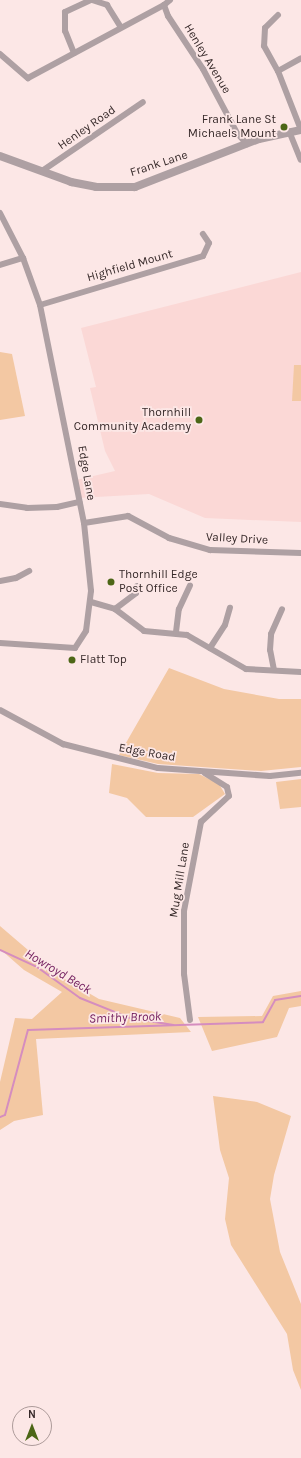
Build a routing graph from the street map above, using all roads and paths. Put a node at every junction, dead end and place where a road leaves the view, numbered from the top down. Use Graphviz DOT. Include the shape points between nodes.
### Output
graph roads {
  1 [pos="91,0"];
  2 [pos="170,0"];
  3 [pos="164,5"];
  4 [pos="278,15"];
  5 [pos="121,27"];
  6 [pos="74,53"];
  7 [pos="0,54"];
  8 [pos="301,58"];
  9 [pos="278,71"];
  10 [pos="143,102"];
  11 [pos="301,130"];
  12 [pos="289,131"];
  13 [pos="247,144"];
  14 [pos="0,156"];
  15 [pos="301,160"];
  16 [pos="42,171"];
  17 [pos="0,213"];
  18 [pos="203,234"];
  19 [pos="23,258"];
  20 [pos="0,265"];
  21 [pos="40,305"];
  22 [pos="79,502"];
  23 [pos="0,504"];
  24 [pos="84,522"];
  25 [pos="301,553"];
  26 [pos="29,571"];
  27 [pos="0,581"];
  28 [pos="137,586"];
  29 [pos="190,586"];
  30 [pos="91,602"];
  31 [pos="230,608"];
  32 [pos="115,609"];
  33 [pos="282,609"];
  34 [pos="176,632"];
  35 [pos="0,643"];
  36 [pos="210,648"];
  37 [pos="274,670"];
  38 [pos="301,672"];
  39 [pos="0,710"];
  40 [pos="202,771"];
  41 [pos="301,773"];
  42 [pos="190,1020"];
  1 -- 5 [label="street" via="107,5"];
  1 -- 6 [label="street" via="65,12 65,31"];
  2 -- 3 [label="street"];
  3 -- 5 [label="street"];
  3 -- 13 [label="street, Henley Avenue" via="168,16 203,69 237,133"];
  4 -- 9 [label="street" via="265,28 264,46"];
  5 -- 6 [label="street"];
  6 -- 7 [label="street" via="28,78"];
  8 -- 9 [label="street"];
  9 -- 11 [label="street"];
  10 -- 16 [label="street, Henley Road"];
  11 -- 12 [label="street, Frank Lane"];
  12 -- 13 [label="street, Frank Lane"];
  12 -- 15 [label="street"];
  13 -- 16 [label="street, Frank Lane" via="134,187 96,187 71,182"];
  14 -- 16 [label="street, Frank Lane"];
  17 -- 19 [label="street, Edge Lane"];
  18 -- 21 [label="street, Highfield Mount" via="209,243 203,256"];
  19 -- 20 [label="street"];
  19 -- 21 [label="street, Edge Lane"];
  21 -- 22 [label="street, Edge Lane"];
  22 -- 23 [label="street" via="57,507 27,508"];
  22 -- 24 [label="street, Edge Lane"];
  24 -- 25 [label="street, Valley Drive" via="128,516 169,538 198,547"];
  24 -- 30 [label="street, Edge Lane"];
  26 -- 27 [label="street" via="16,578"];
  28 -- 32 [label="street" via="136,593"];
  29 -- 34 [label="street" via="179,609"];
  30 -- 32 [label="street"];
  30 -- 35 [label="street, Edge Lane" via="86,631 76,648"];
  31 -- 36 [label="street" via="225,625"];
  32 -- 34 [label="street" via="144,631"];
  33 -- 37 [label="street" via="271,634 270,650"];
  34 -- 36 [label="street" via="188,635"];
  36 -- 37 [label="street" via="246,669"];
  37 -- 38 [label="street"];
  39 -- 40 [label="street, Edge Road" via="63,744 158,768"];
  40 -- 41 [label="street, Edge Road" via="270,776"];
  40 -- 42 [label="street, Mug Mill Lane" via="221,781 227,787 229,796 201,822 184,911 184,974"];
}
